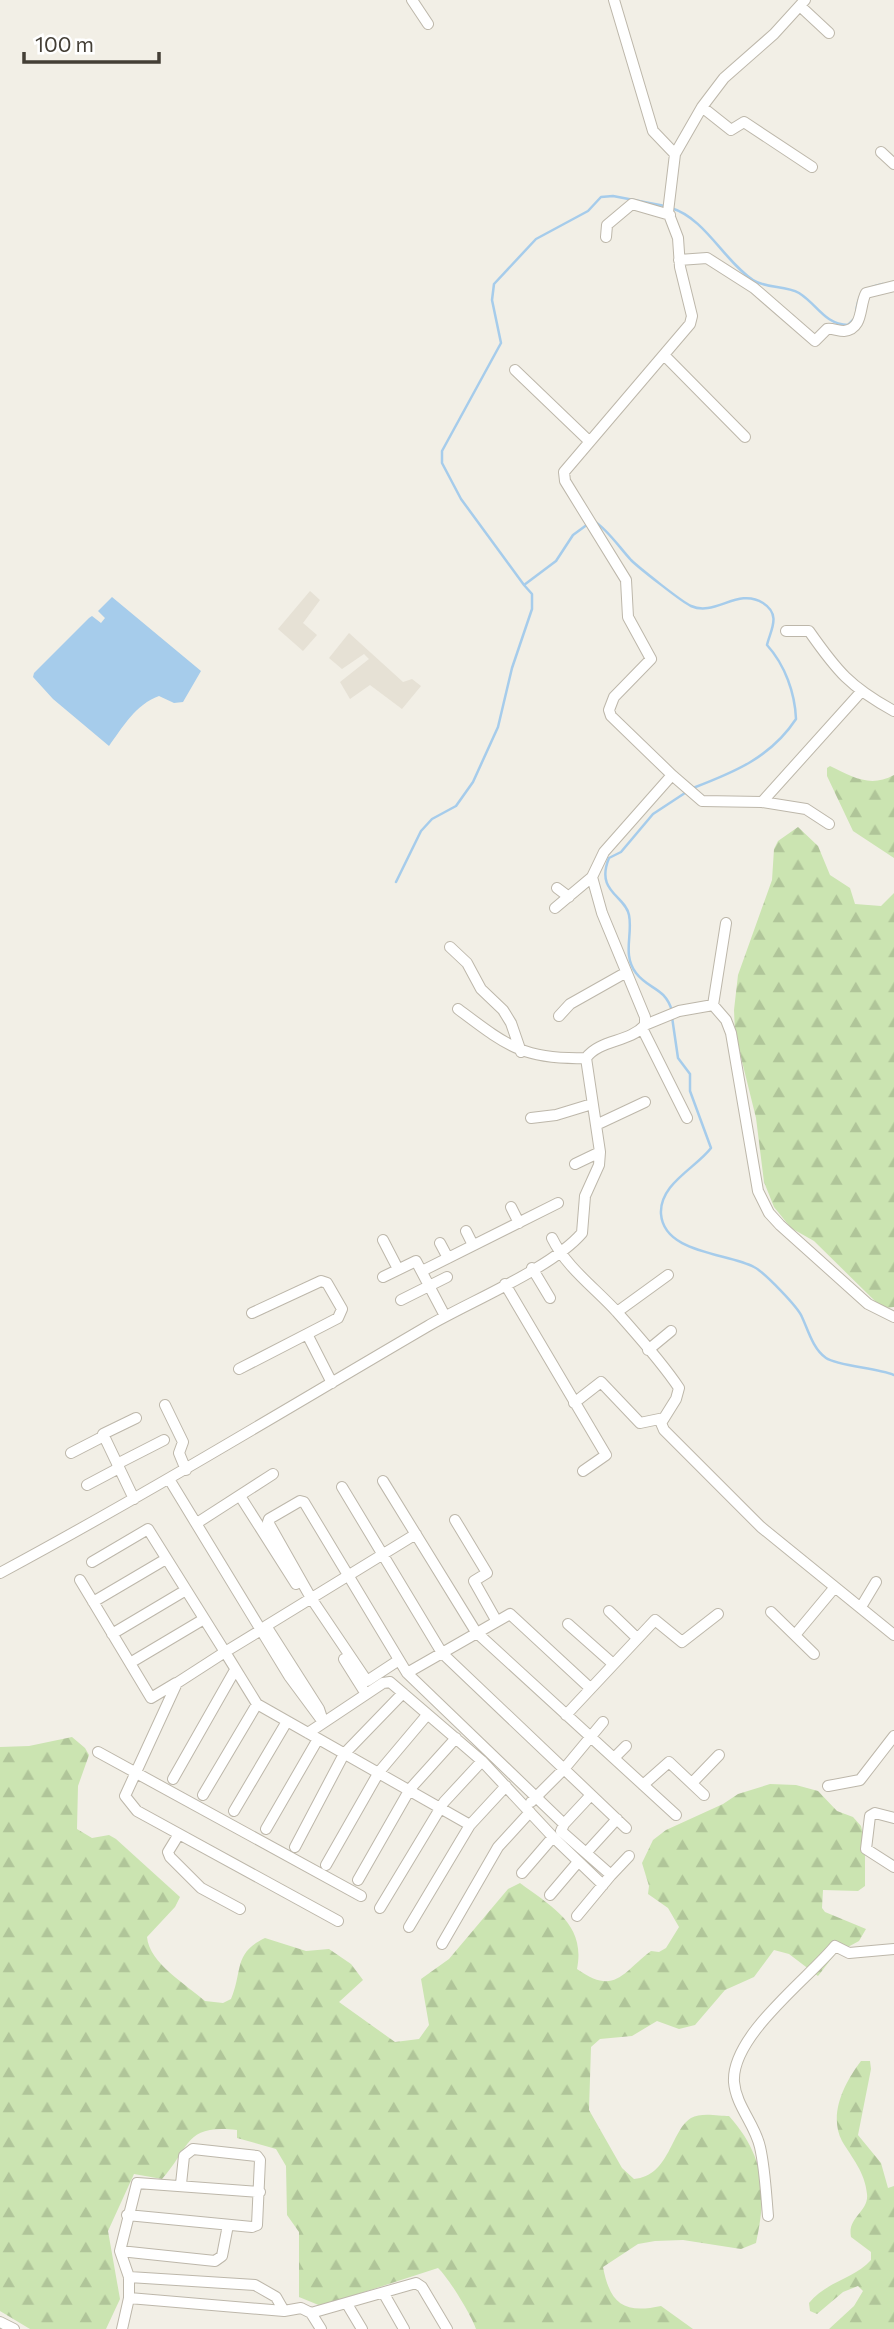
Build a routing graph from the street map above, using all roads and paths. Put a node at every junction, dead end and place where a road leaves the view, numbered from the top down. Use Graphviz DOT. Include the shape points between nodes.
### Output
graph roads {
  1 [pos="412,0"];
  2 [pos="614,0"];
  3 [pos="803,3"];
  4 [pos="428,24"];
  5 [pos="829,33"];
  6 [pos="702,107"];
  7 [pos="881,152"];
  8 [pos="675,154"];
  9 [pos="894,164"];
  10 [pos="812,167"];
  11 [pos="669,213"];
  12 [pos="606,237"];
  13 [pos="679,260"];
  14 [pos="894,286"];
  15 [pos="664,355"];
  16 [pos="515,370"];
  17 [pos="745,437"];
  18 [pos="589,441"];
  19 [pos="786,631"];
  20 [pos="860,693"];
  21 [pos="894,711"];
  22 [pos="672,775"];
  23 [pos="762,802"];
  24 [pos="829,824"];
  25 [pos="592,877"];
  26 [pos="557,888"];
  27 [pos="569,897"];
  28 [pos="555,908"];
  29 [pos="726,923"];
  30 [pos="450,947"];
  31 [pos="625,973"];
  32 [pos="713,1005"];
  33 [pos="458,1009"];
  34 [pos="559,1016"];
  35 [pos="643,1027"];
  36 [pos="521,1052"];
  37 [pos="586,1058"];
  38 [pos="645,1102"];
  39 [pos="592,1104"];
  40 [pos="531,1118"];
  41 [pos="687,1118"];
  42 [pos="596,1125"];
  43 [pos="600,1152"];
  44 [pos="575,1164"];
  45 [pos="558,1203"];
  46 [pos="511,1207"];
  47 [pos="519,1223"];
  48 [pos="466,1231"];
  49 [pos="552,1238"];
  50 [pos="383,1240"];
  51 [pos="440,1243"];
  52 [pos="474,1245"];
  53 [pos="560,1254"];
  54 [pos="447,1258"];
  55 [pos="532,1268"];
  56 [pos="398,1269"];
  57 [pos="422,1271"];
  58 [pos="668,1275"];
  59 [pos="383,1277"];
  60 [pos="447,1277"];
  61 [pos="505,1284"];
  62 [pos="429,1286"];
  63 [pos="550,1298"];
  64 [pos="401,1300"];
  65 [pos="617,1312"];
  66 [pos="252,1313"];
  67 [pos="444,1316"];
  68 [pos="894,1317"];
  69 [pos="671,1331"];
  70 [pos="307,1334"];
  71 [pos="648,1350"];
  72 [pos="239,1368"];
  73 [pos="332,1383"];
  74 [pos="574,1402"];
  75 [pos="165,1405"];
  76 [pos="136,1418"];
  77 [pos="664,1418"];
  78 [pos="104,1436"];
  79 [pos="164,1440"];
  80 [pos="71,1453"];
  81 [pos="118,1466"];
  82 [pos="186,1470"];
  83 [pos="583,1471"];
  84 [pos="274,1474"];
  85 [pos="172,1477"];
  86 [pos="383,1481"];
  87 [pos="87,1485"];
  88 [pos="342,1487"];
  89 [pos="240,1496"];
  90 [pos="134,1499"];
  91 [pos="455,1520"];
  92 [pos="199,1522"];
  93 [pos="416,1534"];
  94 [pos="384,1554"];
  95 [pos="166,1559"];
  96 [pos="92,1563"];
  97 [pos="0,1573"];
  98 [pos="350,1575"];
  99 [pos="80,1580"];
  100 [pos="876,1582"];
  101 [pos="835,1587"];
  102 [pos="186,1590"];
  103 [pos="309,1599"];
  104 [pos="93,1602"];
  105 [pos="861,1608"];
  106 [pos="609,1611"];
  107 [pos="771,1612"];
  108 [pos="718,1614"];
  109 [pos="204,1619"];
  110 [pos="496,1620"];
  111 [pos="568,1624"];
  112 [pos="264,1628"];
  113 [pos="476,1632"];
  114 [pos="112,1634"];
  115 [pos="795,1635"];
  116 [pos="894,1635"];
  117 [pos="637,1638"];
  118 [pos="225,1652"];
  119 [pos="442,1653"];
  120 [pos="814,1654"];
  121 [pos="399,1660"];
  122 [pos="130,1663"];
  123 [pos="612,1663"];
  124 [pos="235,1670"];
  125 [pos="407,1673"];
  126 [pos="177,1683"];
  127 [pos="590,1688"];
  128 [pos="403,1693"];
  129 [pos="366,1694"];
  130 [pos="257,1704"];
  131 [pos="427,1715"];
  132 [pos="566,1715"];
  133 [pos="323,1722"];
  134 [pos="603,1722"];
  135 [pos="286,1723"];
  136 [pos="307,1732"];
  137 [pos="589,1736"];
  138 [pos="894,1736"];
  139 [pos="456,1738"];
  140 [pos="318,1739"];
  141 [pos="626,1746"];
  142 [pos="98,1752"];
  143 [pos="344,1754"];
  144 [pos="719,1755"];
  145 [pos="614,1758"];
  146 [pos="482,1761"];
  147 [pos="564,1769"];
  148 [pos="136,1772"];
  149 [pos="379,1772"];
  150 [pos="173,1779"];
  151 [pos="692,1783"];
  152 [pos="643,1785"];
  153 [pos="506,1786"];
  154 [pos="828,1786"];
  155 [pos="410,1789"];
  156 [pos="203,1795"];
  157 [pos="591,1795"];
  158 [pos="704,1795"];
  159 [pos="536,1798"];
  160 [pos="441,1807"];
  161 [pos="527,1809"];
  162 [pos="234,1811"];
  163 [pos="676,1815"];
  164 [pos="894,1818"];
  165 [pos="617,1819"];
  166 [pos="564,1824"];
  167 [pos="470,1825"];
  168 [pos="626,1828"];
  169 [pos="266,1829"];
  170 [pos="178,1834"];
  171 [pos="553,1837"];
  172 [pos="295,1847"];
  173 [pos="586,1853"];
  174 [pos="629,1856"];
  175 [pos="578,1862"];
  176 [pos="326,1866"];
  177 [pos="894,1867"];
  178 [pos="522,1873"];
  179 [pos="611,1875"];
  180 [pos="358,1880"];
  181 [pos="603,1885"];
  182 [pos="550,1895"];
  183 [pos="361,1896"];
  184 [pos="380,1908"];
  185 [pos="240,1909"];
  186 [pos="577,1916"];
  187 [pos="338,1921"];
  188 [pos="409,1927"];
  189 [pos="442,1944"];
  190 [pos="894,1949"];
  191 [pos="181,2184"];
  192 [pos="260,2192"];
  193 [pos="127,2215"];
  194 [pos="768,2216"];
  195 [pos="228,2225"];
  196 [pos="120,2251"];
  197 [pos="129,2277"];
  198 [pos="384,2294"];
  199 [pos="129,2298"];
  200 [pos="347,2304"];
  201 [pos="284,2311"];
  202 [pos="311,2313"];
  203 [pos="0,2322"];
  204 [pos="15,2329"];
  205 [pos="122,2329"];
  206 [pos="321,2329"];
  207 [pos="362,2329"];
  208 [pos="404,2329"];
  209 [pos="447,2329"];
  1 -- 4 [label="street"];
  2 -- 8 [label="street" via="653,131"];
  3 -- 5 [label="street"];
  3 -- 6 [label="street" via="724,78"];
  6 -- 8 [label="street"];
  6 -- 10 [label="street" via="731,130 744,122"];
  7 -- 9 [label="street"];
  8 -- 11 [label="street"];
  11 -- 12 [label="street" via="629,205 607,225"];
  11 -- 13 [label="street" via="678,238"];
  13 -- 14 [label="street" via="707,258 754,288 814,341 827,329 854,327 866,293"];
  13 -- 15 [label="street" via="692,316 687,330"];
  15 -- 17 [label="street"];
  15 -- 18 [label="street"];
  16 -- 18 [label="street"];
  18 -- 22 [label="street" via="564,477 626,580 628,617 651,659 614,697 609,710"];
  19 -- 20 [label="street" via="809,631 835,669"];
  20 -- 21 [label="street"];
  20 -- 23 [label="street"];
  22 -- 23 [label="street" via="688,791 713,803"];
  22 -- 25 [label="street" via="604,852"];
  23 -- 24 [label="street" via="806,809"];
  25 -- 27 [label="street"];
  25 -- 31 [label="street"];
  26 -- 27 [label="street"];
  27 -- 28 [label="street"];
  29 -- 32 [label="street"];
  30 -- 36 [label="street" via="467,962 481,989 507,1017"];
  31 -- 34 [label="street" via="570,1004"];
  31 -- 35 [label="street" via="644,1010"];
  32 -- 35 [label="street" via="675,1013"];
  32 -- 68 [label="street" via="731,1032 758,1191 769,1213 868,1304"];
  33 -- 36 [label="street"];
  35 -- 37 [label="street" via="630,1037 595,1049"];
  35 -- 41 [label="street"];
  36 -- 37 [label="street"];
  37 -- 39 [label="street"];
  38 -- 42 [label="street"];
  39 -- 40 [label="street"];
  39 -- 42 [label="street"];
  42 -- 43 [label="street"];
  43 -- 44 [label="street"];
  43 -- 53 [label="street" via="600,1165 585,1196 582,1233"];
  45 -- 47 [label="street"];
  46 -- 47 [label="street"];
  47 -- 52 [label="street"];
  48 -- 52 [label="street"];
  49 -- 53 [label="street"];
  50 -- 56 [label="street"];
  51 -- 54 [label="street"];
  52 -- 54 [label="street"];
  53 -- 55 [label="street"];
  53 -- 65 [label="street"];
  54 -- 57 [label="street"];
  55 -- 61 [label="street"];
  55 -- 63 [label="street"];
  56 -- 57 [label="street" via="416,1261"];
  56 -- 59 [label="street"];
  57 -- 62 [label="street"];
  58 -- 65 [label="street"];
  60 -- 62 [label="street"];
  61 -- 67 [label="street"];
  61 -- 74 [label="street"];
  62 -- 64 [label="street"];
  62 -- 67 [label="street"];
  65 -- 71 [label="street"];
  66 -- 70 [label="street" via="321,1281 327,1283 342,1309 338,1318"];
  67 -- 73 [label="street"];
  69 -- 71 [label="street"];
  70 -- 72 [label="street"];
  70 -- 73 [label="street"];
  71 -- 77 [label="street" via="679,1388"];
  73 -- 82 [label="street"];
  74 -- 77 [label="street" via="601,1382 640,1423"];
  74 -- 83 [label="street" via="606,1455"];
  75 -- 82 [label="street" via="183,1442 179,1453"];
  76 -- 78 [label="street"];
  77 -- 101 [label="street" via="664,1430 692,1461 761,1527"];
  78 -- 80 [label="street"];
  78 -- 81 [label="street"];
  79 -- 81 [label="street"];
  81 -- 87 [label="street"];
  81 -- 90 [label="street"];
  82 -- 85 [label="street"];
  84 -- 89 [label="street"];
  85 -- 90 [label="street"];
  85 -- 92 [label="street"];
  86 -- 93 [label="street"];
  88 -- 94 [label="street"];
  89 -- 92 [label="street"];
  89 -- 103 [label="street"];
  90 -- 97 [label="street"];
  91 -- 110 [label="street" via="487,1573 474,1581"];
  92 -- 112 [label="street"];
  93 -- 94 [label="street"];
  93 -- 113 [label="street"];
  94 -- 98 [label="street"];
  94 -- 119 [label="street"];
  95 -- 96 [label="street" via="148,1529"];
  95 -- 102 [label="street"];
  95 -- 104 [label="street"];
  98 -- 103 [label="street"];
  98 -- 103 [label="street" via="300,1501 268,1522"];
  98 -- 121 [label="street"];
  99 -- 104 [label="street"];
  100 -- 105 [label="street"];
  101 -- 105 [label="street"];
  101 -- 115 [label="street"];
  102 -- 109 [label="street"];
  102 -- 114 [label="street"];
  103 -- 112 [label="street"];
  103 -- 121 [label="street" via="367,1681"];
  103 -- 129 [label="street"];
  104 -- 114 [label="street"];
  105 -- 116 [label="street"];
  106 -- 117 [label="street"];
  107 -- 115 [label="street"];
  108 -- 117 [label="street" via="682,1642 655,1620"];
  109 -- 118 [label="street"];
  109 -- 122 [label="street"];
  110 -- 113 [label="street"];
  110 -- 127 [label="street" via="510,1614"];
  111 -- 123 [label="street"];
  112 -- 118 [label="street"];
  112 -- 133 [label="street" via="319,1709"];
  113 -- 119 [label="street"];
  113 -- 132 [label="street"];
  114 -- 122 [label="street"];
  115 -- 120 [label="street"];
  117 -- 123 [label="street"];
  118 -- 124 [label="street"];
  118 -- 126 [label="street"];
  119 -- 125 [label="street"];
  119 -- 147 [label="street"];
  121 -- 125 [label="street"];
  122 -- 126 [label="street" via="151,1698"];
  123 -- 127 [label="street"];
  124 -- 130 [label="street"];
  124 -- 150 [label="street"];
  125 -- 159 [label="street"];
  126 -- 148 [label="street"];
  127 -- 132 [label="street"];
  128 -- 129 [label="street" via="390,1682"];
  128 -- 131 [label="street"];
  128 -- 143 [label="street"];
  129 -- 133 [label="street"];
  130 -- 135 [label="street"];
  130 -- 156 [label="street"];
  131 -- 139 [label="street"];
  131 -- 149 [label="street"];
  132 -- 137 [label="street"];
  133 -- 136 [label="street"];
  134 -- 137 [label="street"];
  135 -- 136 [label="street"];
  135 -- 162 [label="street"];
  136 -- 140 [label="street"];
  137 -- 145 [label="street"];
  137 -- 147 [label="street"];
  138 -- 154 [label="street" via="860,1780"];
  139 -- 146 [label="street"];
  139 -- 155 [label="street"];
  140 -- 143 [label="street"];
  140 -- 169 [label="street"];
  141 -- 145 [label="street"];
  142 -- 148 [label="street"];
  143 -- 149 [label="street"];
  143 -- 172 [label="street"];
  144 -- 151 [label="street"];
  145 -- 152 [label="street"];
  146 -- 153 [label="street"];
  146 -- 160 [label="street"];
  147 -- 157 [label="street"];
  147 -- 159 [label="street"];
  148 -- 170 [label="street" via="127,1801 136,1811"];
  148 -- 183 [label="street"];
  149 -- 155 [label="street"];
  149 -- 176 [label="street"];
  151 -- 152 [label="street" via="667,1762"];
  151 -- 158 [label="street"];
  152 -- 163 [label="street"];
  153 -- 161 [label="street"];
  153 -- 167 [label="street"];
  155 -- 160 [label="street"];
  155 -- 180 [label="street"];
  157 -- 165 [label="street"];
  157 -- 166 [label="street"];
  159 -- 161 [label="street"];
  159 -- 166 [label="street"];
  160 -- 167 [label="street"];
  160 -- 184 [label="street"];
  161 -- 171 [label="street"];
  161 -- 189 [label="street" via="498,1847"];
  164 -- 177 [label="street" via="870,1816 866,1849"];
  165 -- 168 [label="street"];
  165 -- 173 [label="street"];
  166 -- 173 [label="street" via="561,1831"];
  167 -- 188 [label="street"];
  170 -- 185 [label="street" via="168,1852 170,1857 201,1888"];
  170 -- 187 [label="street"];
  171 -- 175 [label="street"];
  171 -- 178 [label="street"];
  173 -- 179 [label="street"];
  174 -- 179 [label="street"];
  175 -- 181 [label="street"];
  175 -- 182 [label="street"];
  179 -- 181 [label="street"];
  181 -- 186 [label="street"];
  190 -- 194 [label="street" via="849,1953 835,1946 814,1972 777,2004 736,2062 736,2092 760,2145"];
  191 -- 192 [label="street"];
  191 -- 192 [label="street" via="184,2156 193,2149 253,2154 260,2160"];
  191 -- 193 [label="street" via="137,2183"];
  192 -- 195 [label="street" via="257,2225"];
  193 -- 195 [label="street"];
  193 -- 196 [label="street"];
  195 -- 196 [label="street" via="222,2256 215,2261"];
  196 -- 197 [label="street"];
  197 -- 199 [label="street"];
  197 -- 201 [label="street" via="255,2285 276,2297"];
  198 -- 200 [label="street"];
  198 -- 208 [label="street"];
  198 -- 209 [label="street" via="418,2283"];
  199 -- 201 [label="street"];
  199 -- 205 [label="street"];
  200 -- 202 [label="street"];
  200 -- 207 [label="street"];
  201 -- 202 [label="street" via="301,2308"];
  202 -- 206 [label="street"];
  203 -- 204 [label="street"];
}
